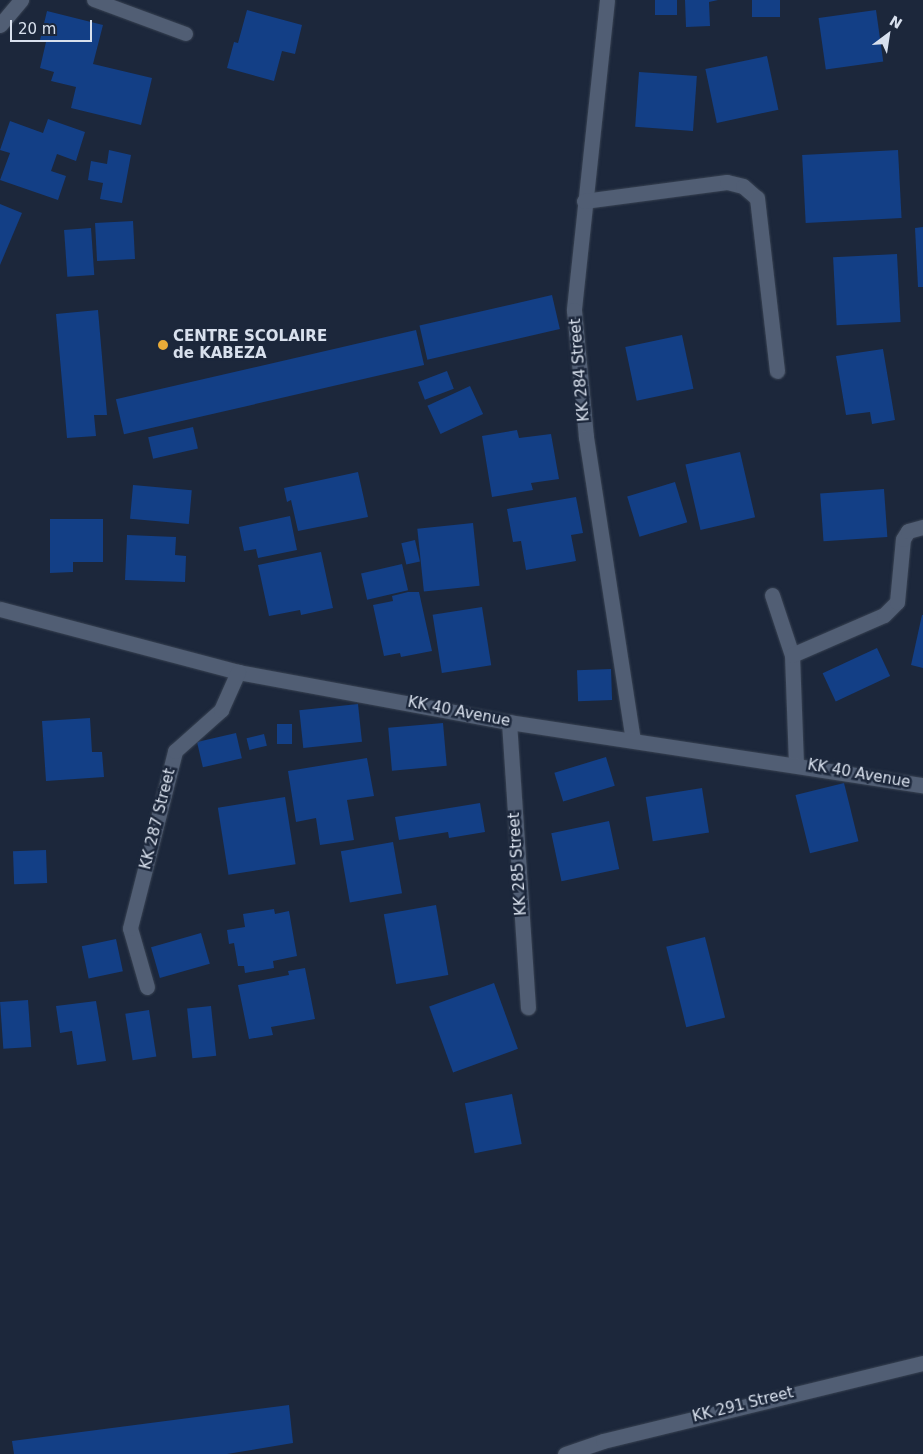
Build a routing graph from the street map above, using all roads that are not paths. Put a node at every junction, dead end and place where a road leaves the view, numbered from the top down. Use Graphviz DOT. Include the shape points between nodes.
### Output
graph roads {
  1 [pos="21,0"];
  2 [pos="94,0"];
  3 [pos="607,0"];
  4 [pos="0,25"];
  5 [pos="186,34"];
  6 [pos="584,201"];
  7 [pos="777,371"];
  8 [pos="923,527"];
  9 [pos="772,595"];
  10 [pos="0,609"];
  11 [pos="792,655"];
  12 [pos="238,672"];
  13 [pos="509,722"];
  14 [pos="633,739"];
  15 [pos="796,764"];
  16 [pos="923,786"];
  17 [pos="147,987"];
  18 [pos="528,1007"];
  19 [pos="923,1363"];
  20 [pos="566,1454"];
  1 -- 4 [label="street"];
  2 -- 5 [label="lane"];
  3 -- 6 [label="street, KK 284 Street"];
  6 -- 7 [label="street" via="726,182 743,186 757,198"];
  6 -- 14 [label="street, KK 284 Street" via="574,310 586,437"];
  8 -- 11 [label="street" via="908,531 903,539 896,602 884,614"];
  9 -- 11 [label="street"];
  10 -- 12 [label="street, KK 40 Avenue"];
  11 -- 15 [label="street"];
  12 -- 13 [label="street, KK 40 Avenue"];
  12 -- 17 [label="street, KK 287 Street" via="221,710 175,751 130,928"];
  13 -- 14 [label="street, KK 40 Avenue"];
  13 -- 18 [label="street, KK 285 Street"];
  14 -- 15 [label="street, KK 40 Avenue"];
  15 -- 16 [label="street, KK 40 Avenue"];
  19 -- 20 [label="street, KK 291 Street" via="603,1441"];
}
